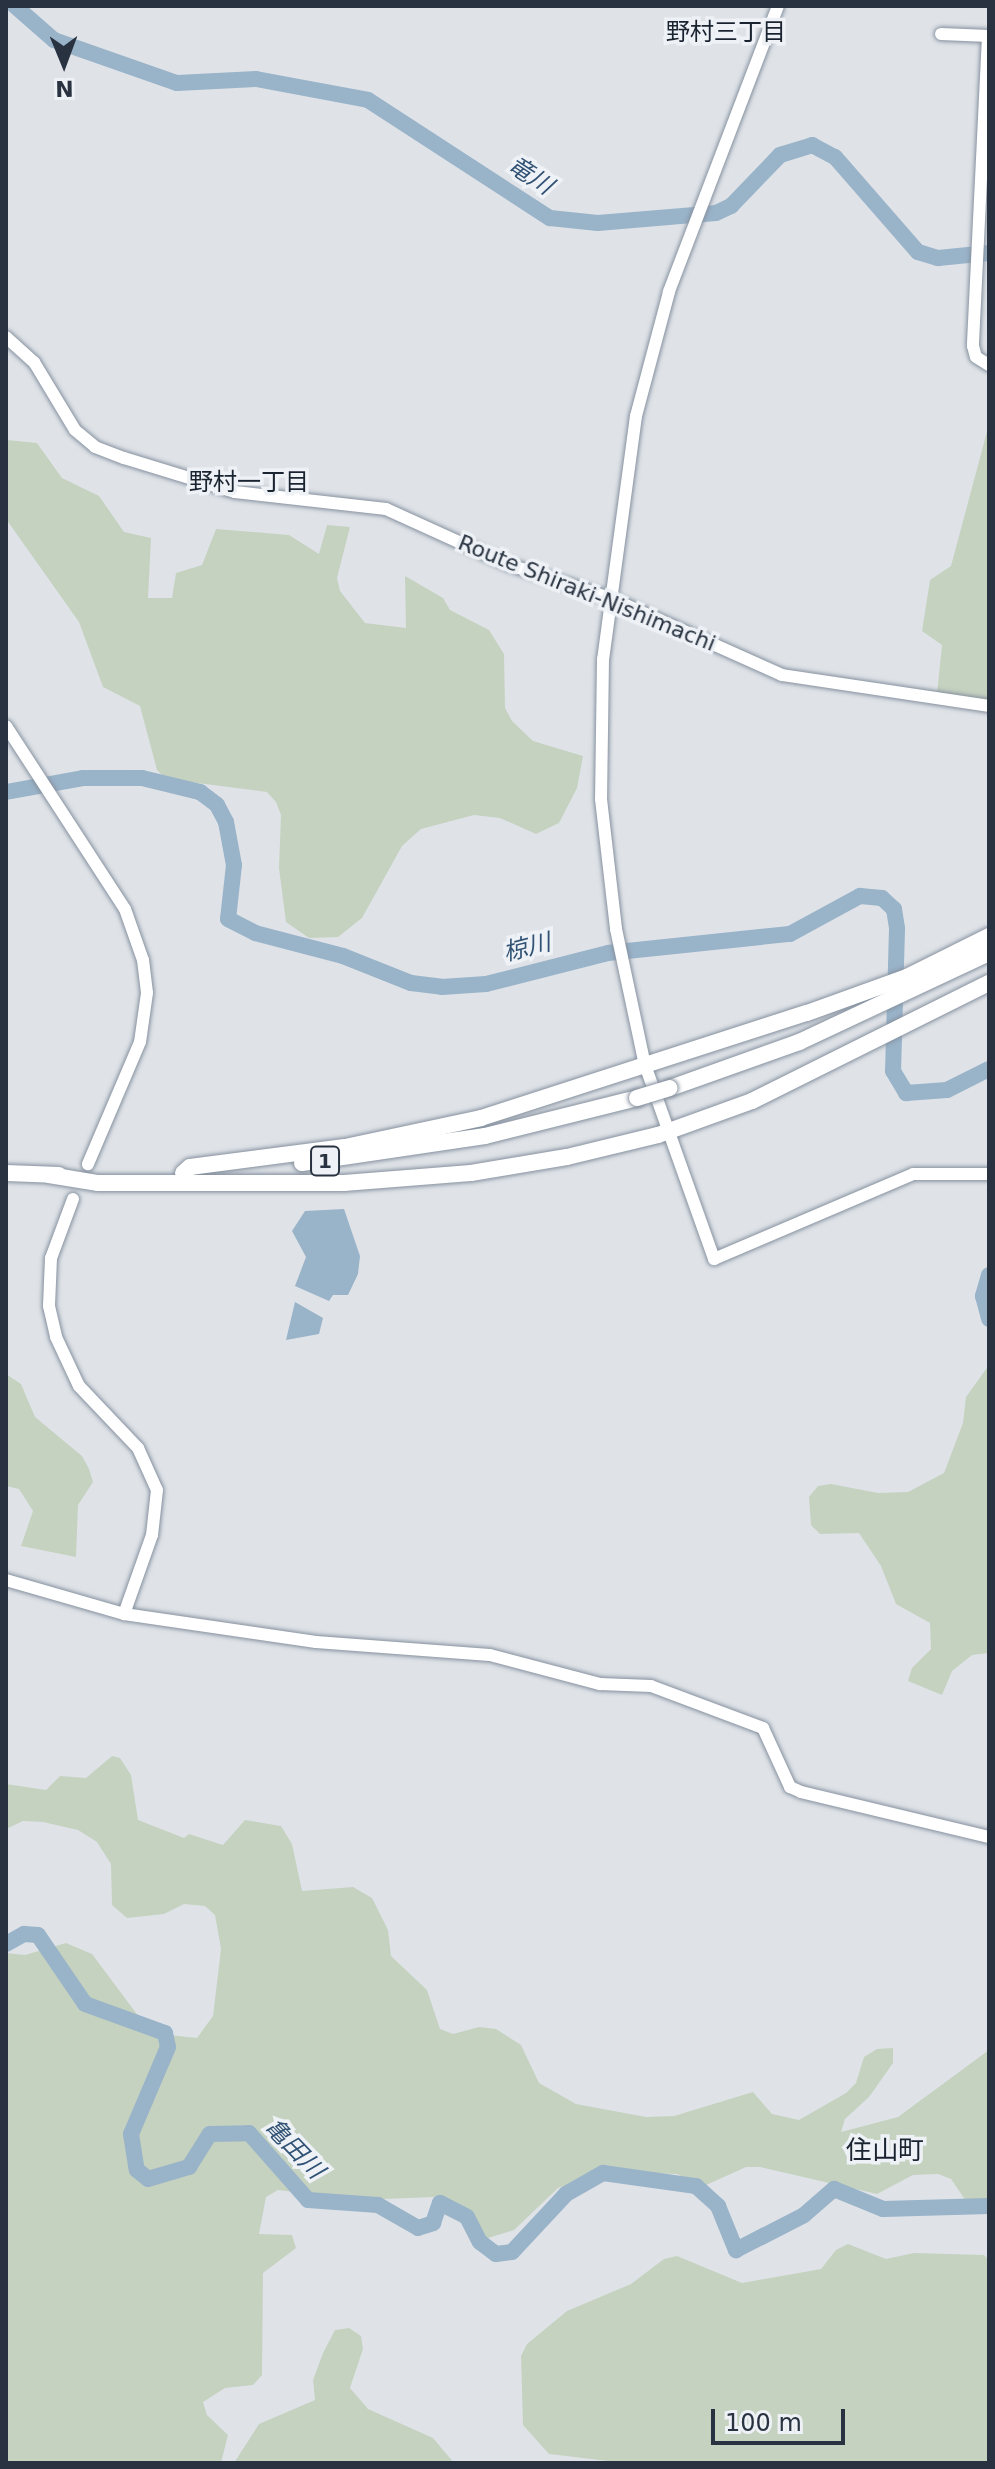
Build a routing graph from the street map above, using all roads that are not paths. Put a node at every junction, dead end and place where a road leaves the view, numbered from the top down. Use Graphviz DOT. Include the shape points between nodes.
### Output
graph roads {
  1 [pos="778,6"];
  2 [pos="941,34"];
  3 [pos="988,36"];
  4 [pos="6,337"];
  5 [pos="989,365"];
  6 [pos="610,598"];
  7 [pos="989,706"];
  8 [pos="6,726"];
  9 [pos="989,936"];
  10 [pos="989,953"];
  11 [pos="989,983"];
  12 [pos="645,1065"];
  13 [pos="667,1132"];
  14 [pos="88,1164"];
  15 [pos="6,1173"];
  16 [pos="183,1173"];
  17 [pos="989,1174"];
  18 [pos="49,1175"];
  19 [pos="73,1199"];
  20 [pos="6,1580"];
  21 [pos="124,1614"];
  22 [pos="989,1837"];
  1 -- 6 [label="street" via="690,232 642,389"];
  2 -- 3 [label="street"];
  3 -- 5 [label="street" via="973,346 976,357"];
  4 -- 6 [label="street, Route Shiraki-Nishimachi" via="34,362 75,430 95,447 235,492 386,509 507,564"];
  6 -- 7 [label="street, Route Shiraki-Nishimachi" via="782,675"];
  6 -- 12 [label="street" via="600,760 616,929"];
  8 -- 14 [label="street" via="129,917 146,981 140,1042"];
  9 -- 12 [label="highway" via="907,977"];
  10 -- 16 [label="highway, 1, bridge" via="816,1035 637,1098 442,1144 337,1160"];
  11 -- 13 [label="highway" via="752,1101"];
  12 -- 13 [label="street"];
  12 -- 16 [label="highway, 1" via="428,1132 190,1167"];
  13 -- 17 [label="street" via="714,1259 913,1174"];
  13 -- 18 [label="highway, 1" via="597,1151 471,1173 344,1183 98,1183"];
  15 -- 18 [label="highway, 1"];
  16 -- 18 [label="highway, 1"];
  19 -- 21 [label="street" via="51,1258 49,1306 56,1337 79,1386 138,1448 157,1490 152,1535"];
  20 -- 21 [label="street"];
  21 -- 22 [label="street" via="316,1642 490,1655 600,1684 651,1686 763,1728 790,1787 801,1792"];
}
